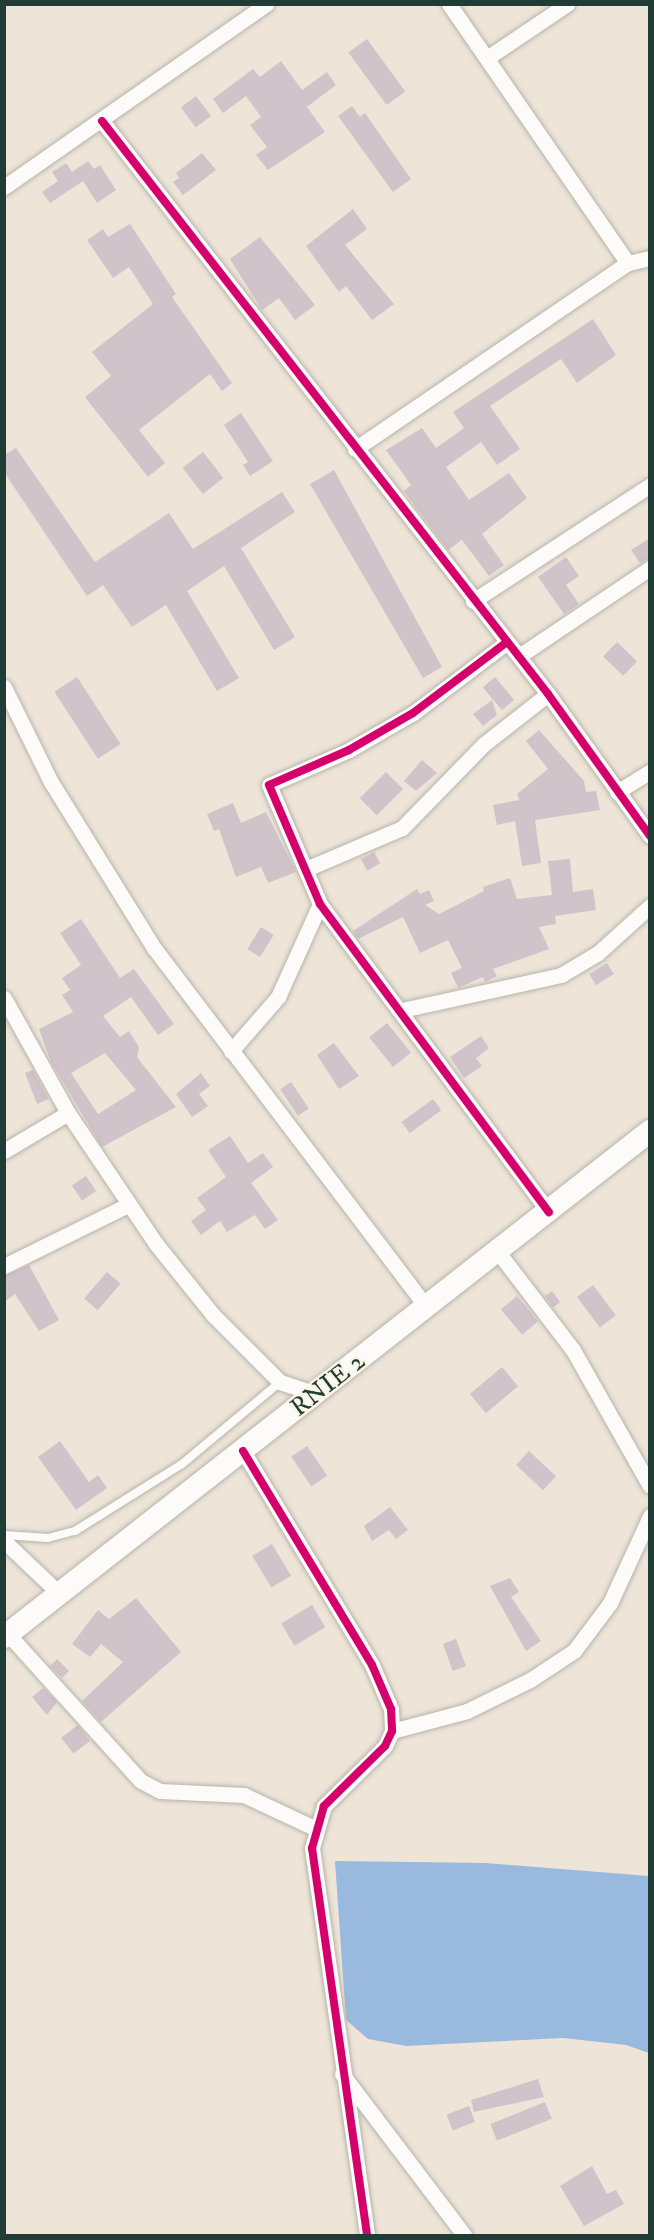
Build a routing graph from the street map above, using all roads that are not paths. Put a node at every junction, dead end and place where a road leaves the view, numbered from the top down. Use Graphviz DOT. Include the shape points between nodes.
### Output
graph roads {
  1 [pos="266,4"];
  2 [pos="449,4"];
  3 [pos="567,4"];
  4 [pos="487,58"];
  5 [pos="102,121"];
  6 [pos="4,187"];
  7 [pos="650,258"];
  8 [pos="628,263"];
  9 [pos="355,449"];
  10 [pos="648,490"];
  11 [pos="650,568"];
  12 [pos="473,601"];
  13 [pos="507,642"];
  14 [pos="519,656"];
  15 [pos="4,687"];
  16 [pos="548,694"];
  17 [pos="650,771"];
  18 [pos="617,792"];
  19 [pos="650,836"];
  20 [pos="306,869"];
  21 [pos="320,904"];
  22 [pos="650,906"];
  23 [pos="4,998"];
  24 [pos="402,1010"];
  25 [pos="231,1051"];
  26 [pos="68,1113"];
  27 [pos="650,1131"];
  28 [pos="4,1151"];
  29 [pos="128,1205"];
  30 [pos="549,1212"];
  31 [pos="498,1252"];
  32 [pos="4,1266"];
  33 [pos="426,1306"];
  34 [pos="279,1382"];
  35 [pos="317,1394"];
  36 [pos="243,1451"];
  37 [pos="650,1486"];
  38 [pos="650,1516"];
  39 [pos="4,1535"];
  40 [pos="4,1541"];
  41 [pos="61,1595"];
  42 [pos="6,1636"];
  43 [pos="392,1731"];
  44 [pos="314,1828"];
  45 [pos="341,2071"];
  46 [pos="367,2235"];
  47 [pos="465,2235"];
  1 -- 5 [label="street"];
  2 -- 4 [label="street"];
  3 -- 4 [label="street"];
  4 -- 8 [label="street"];
  5 -- 6 [label="street"];
  5 -- 9 [label="street"];
  7 -- 8 [label="street"];
  8 -- 9 [label="street"];
  9 -- 12 [label="street"];
  10 -- 12 [label="street"];
  11 -- 14 [label="street"];
  12 -- 13 [label="street"];
  13 -- 14 [label="street"];
  13 -- 20 [label="street" via="413,713 349,750 269,785"];
  14 -- 16 [label="street"];
  15 -- 25 [label="street" via="86,841 154,948"];
  16 -- 18 [label="street"];
  16 -- 20 [label="street" via="484,744 402,828"];
  17 -- 18 [label="street"];
  18 -- 19 [label="street"];
  20 -- 21 [label="street"];
  21 -- 24 [label="street"];
  21 -- 25 [label="street" via="278,997"];
  22 -- 24 [label="street" via="598,953 561,975"];
  23 -- 26 [label="street"];
  24 -- 30 [label="street"];
  25 -- 33 [label="street"];
  26 -- 28 [label="street"];
  26 -- 29 [label="street"];
  27 -- 30 [label="main road, RNIE 2 / RNIE 2"];
  29 -- 32 [label="street"];
  29 -- 34 [label="street" via="213,1315"];
  30 -- 31 [label="main road, RNIE 2 / RNIE 2"];
  31 -- 33 [label="main road, RNIE 2 / RNIE 2"];
  31 -- 37 [label="street" via="573,1350"];
  33 -- 35 [label="main road, RNIE 2 / RNIE 2"];
  34 -- 35 [label="street"];
  34 -- 39 [label="lane" via="182,1464 75,1531 48,1538"];
  35 -- 36 [label="main road, RNIE 2 / RNIE 2"];
  36 -- 41 [label="main road, RNIE 2 / RNIE 2"];
  36 -- 43 [label="street" via="382,1684"];
  38 -- 43 [label="street" via="610,1604 574,1651 530,1680 467,1710"];
  40 -- 41 [label="street"];
  41 -- 42 [label="main road, RNIE 2 / RNIE 2"];
  42 -- 44 [label="street" via="141,1781 160,1791 244,1795"];
  43 -- 44 [label="street" via="375,1760 324,1806"];
  44 -- 45 [label="street"];
  45 -- 46 [label="street"];
  45 -- 47 [label="street"];
}
